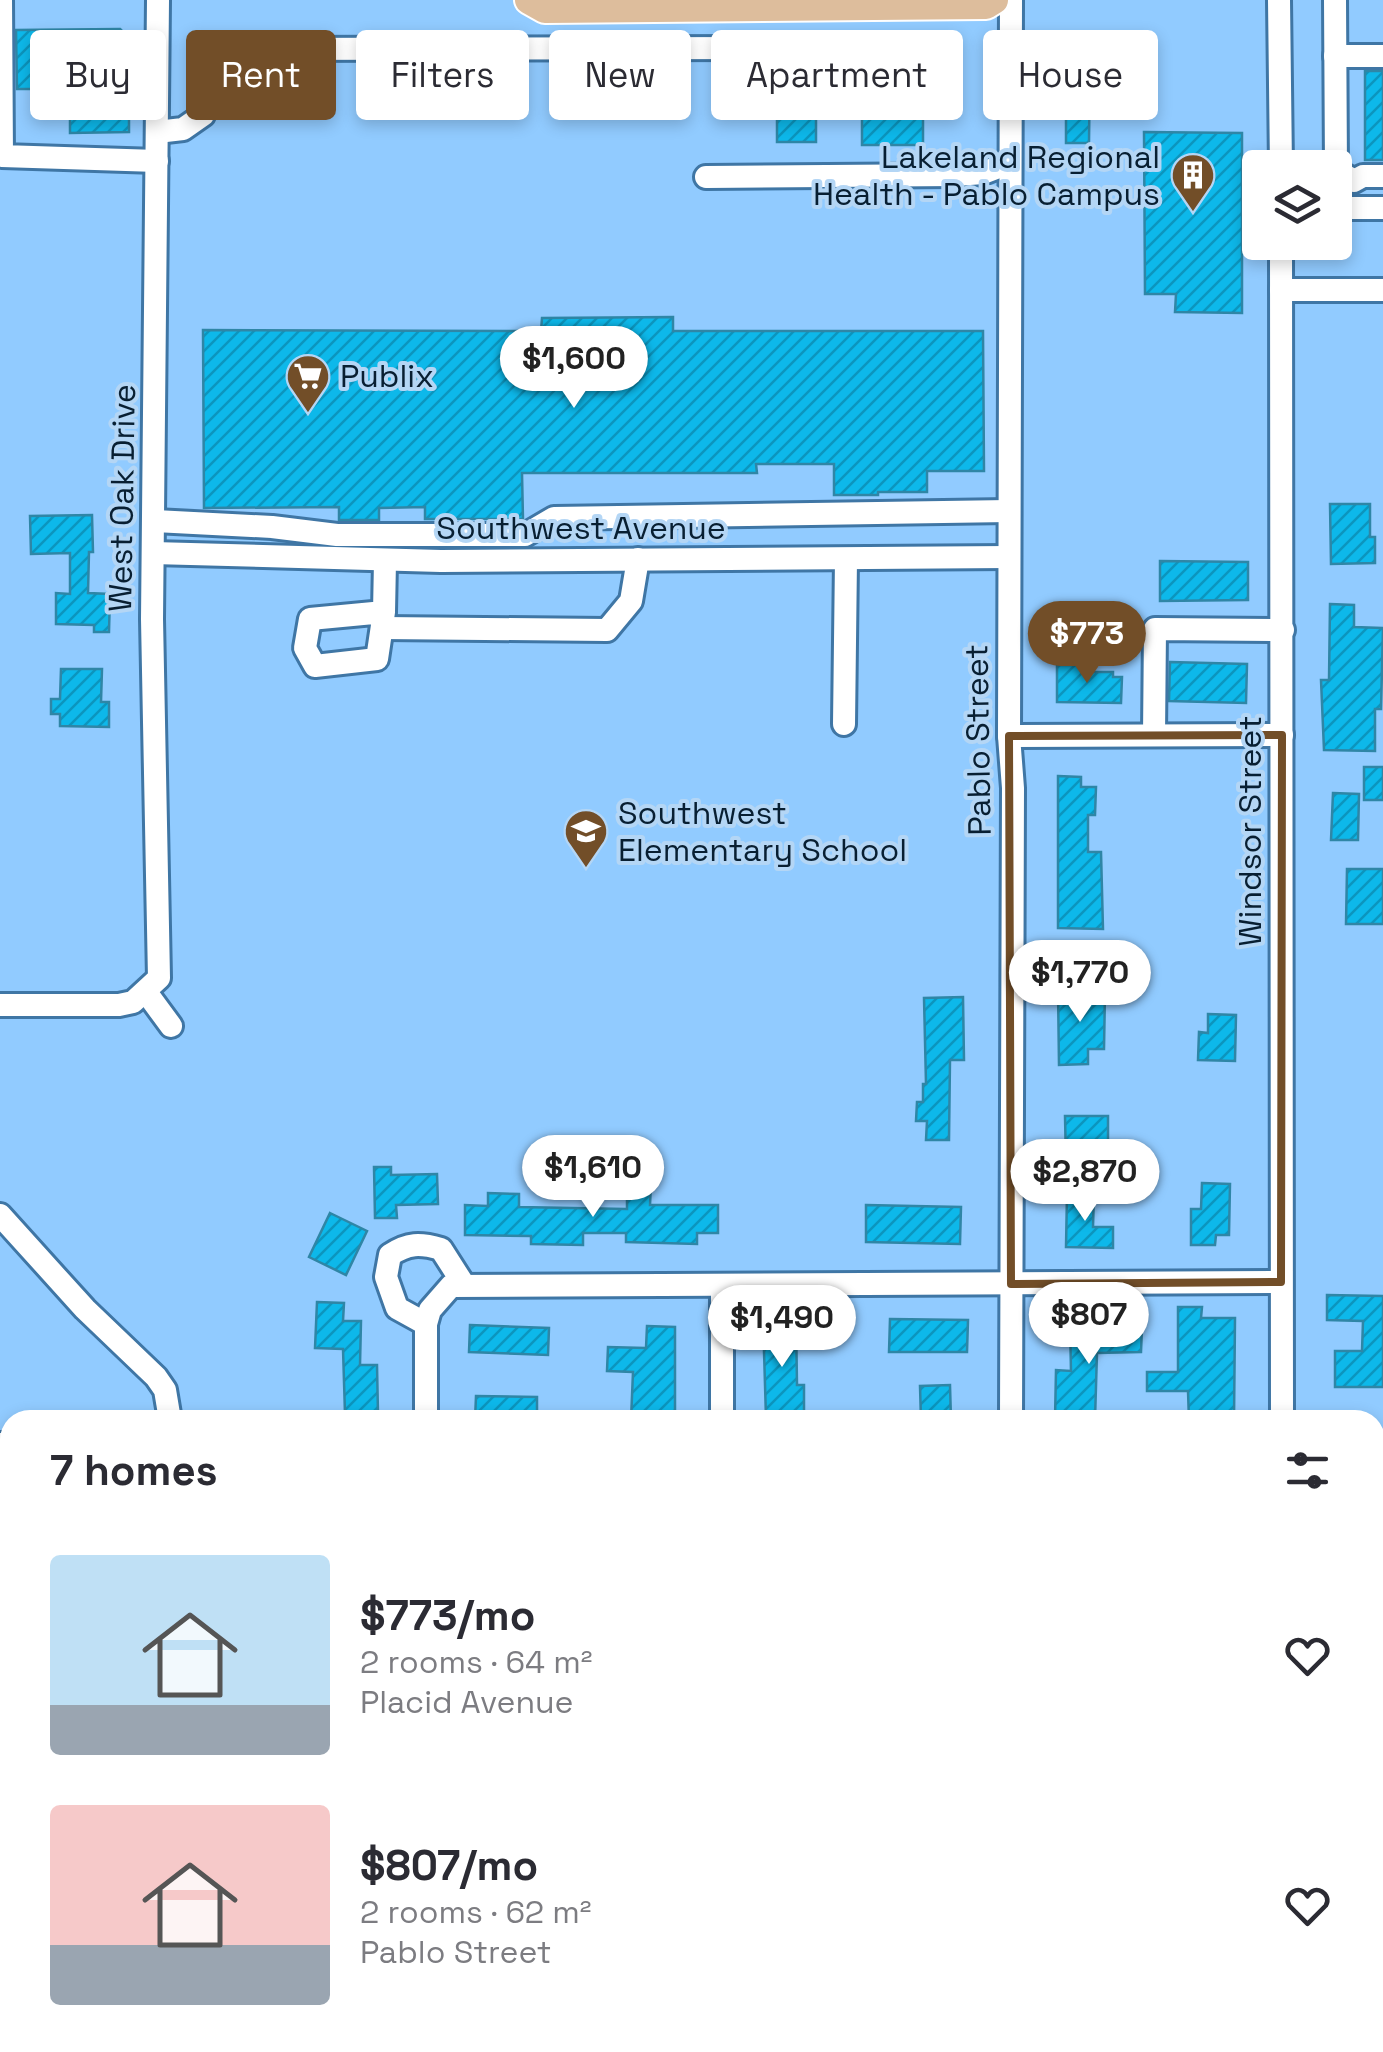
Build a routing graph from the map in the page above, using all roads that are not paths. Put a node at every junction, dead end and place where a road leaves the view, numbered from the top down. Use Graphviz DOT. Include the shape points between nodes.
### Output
graph roads {
  1 [pos="1,0"];
  2 [pos="158,0"];
  3 [pos="530,0"];
  4 [pos="994,0"];
  5 [pos="1011,0"];
  6 [pos="1279,0"];
  7 [pos="1335,0"];
  8 [pos="758,4"];
  9 [pos="711,48"];
  10 [pos="336,49"];
  11 [pos="1335,56"];
  12 [pos="1383,56"];
  13 [pos="196,120"];
  14 [pos="157,132"];
  15 [pos="1280,150"];
  16 [pos="1341,150"];
  17 [pos="157,161"];
  18 [pos="1009,163"];
  19 [pos="1352,175"];
  20 [pos="1383,176"];
  21 [pos="706,177"];
  22 [pos="1352,186"];
  23 [pos="1383,195"];
  24 [pos="1352,208"];
  25 [pos="1383,208"];
  26 [pos="1281,260"];
  27 [pos="1281,290"];
  28 [pos="1383,290"];
  29 [pos="1009,510"];
  30 [pos="155,521"];
  31 [pos="153,553"];
  32 [pos="1009,557"];
  33 [pos="638,559"];
  34 [pos="846,559"];
  35 [pos="385,561"];
  36 [pos="1283,630"];
  37 [pos="844,724"];
  38 [pos="1154,735"];
  39 [pos="1282,735"];
  40 [pos="1009,736"];
  41 [pos="146,992"];
  42 [pos="0,1005"];
  43 [pos="170,1026"];
  44 [pos="0,1216"];
  45 [pos="1281,1282"];
  46 [pos="1010,1284"];
  47 [pos="464,1285"];
  48 [pos="722,1286"];
  49 [pos="426,1324"];
  50 [pos="168,1410"];
  51 [pos="426,1410"];
  52 [pos="722,1410"];
  53 [pos="1011,1410"];
  54 [pos="1282,1410"];
  1 -- 17 [label="street" via="2,156"];
  2 -- 14 [label="street, West Oak Drive"];
  3 -- 8 [label="main road" via="545,9"];
  4 -- 8 [label="main road"];
  5 -- 18 [label="street, Pablo Street"];
  6 -- 15 [label="street"];
  7 -- 11 [label="street"];
  9 -- 10 [label="street"];
  11 -- 12 [label="street"];
  11 -- 16 [label="street"];
  13 -- 14 [label="street"];
  14 -- 17 [label="street, West Oak Drive"];
  17 -- 30 [label="street, West Oak Drive"];
  18 -- 21 [label="street" via="956,174"];
  18 -- 29 [label="street, Pablo Street"];
  19 -- 20 [label="street"];
  22 -- 23 [label="street" via="1358,194"];
  24 -- 25 [label="street"];
  26 -- 27 [label="street, Windsor Street"];
  27 -- 28 [label="street"];
  27 -- 36 [label="street, Windsor Street"];
  29 -- 30 [label="street" via="554,518 525,535 338,535"];
  29 -- 32 [label="street, Pablo Street"];
  30 -- 31 [label="street, West Oak Drive"];
  31 -- 35 [label="street, Southwest Avenue"];
  31 -- 41 [label="street, West Oak Drive" via="159,953 158,978"];
  32 -- 34 [label="street, Southwest Avenue"];
  32 -- 40 [label="street, Pablo Street"];
  33 -- 34 [label="street, Southwest Avenue"];
  33 -- 35 [label="street, Southwest Avenue"];
  33 -- 35 [label="street" via="631,601 607,630 384,620"];
  34 -- 37 [label="street"];
  36 -- 38 [label="street" via="1156,629"];
  36 -- 39 [label="street, Windsor Street"];
  38 -- 39 [label="street"];
  38 -- 40 [label="street"];
  39 -- 45 [label="street, Windsor Street"];
  40 -- 46 [label="street, Pablo Street"];
  41 -- 42 [label="street" via="119,1005"];
  41 -- 43 [label="street"];
  44 -- 50 [label="street" via="156,1377"];
  45 -- 46 [label="street"];
  45 -- 54 [label="street, Windsor Street"];
  46 -- 48 [label="street"];
  46 -- 53 [label="street, Pablo Street"];
  47 -- 48 [label="street"];
  47 -- 49 [label="street" via="441,1296"];
  47 -- 49 [label="street" via="441,1249 422,1243 390,1255 386,1277 397,1308"];
  48 -- 52 [label="street"];
  49 -- 51 [label="street"];
}
